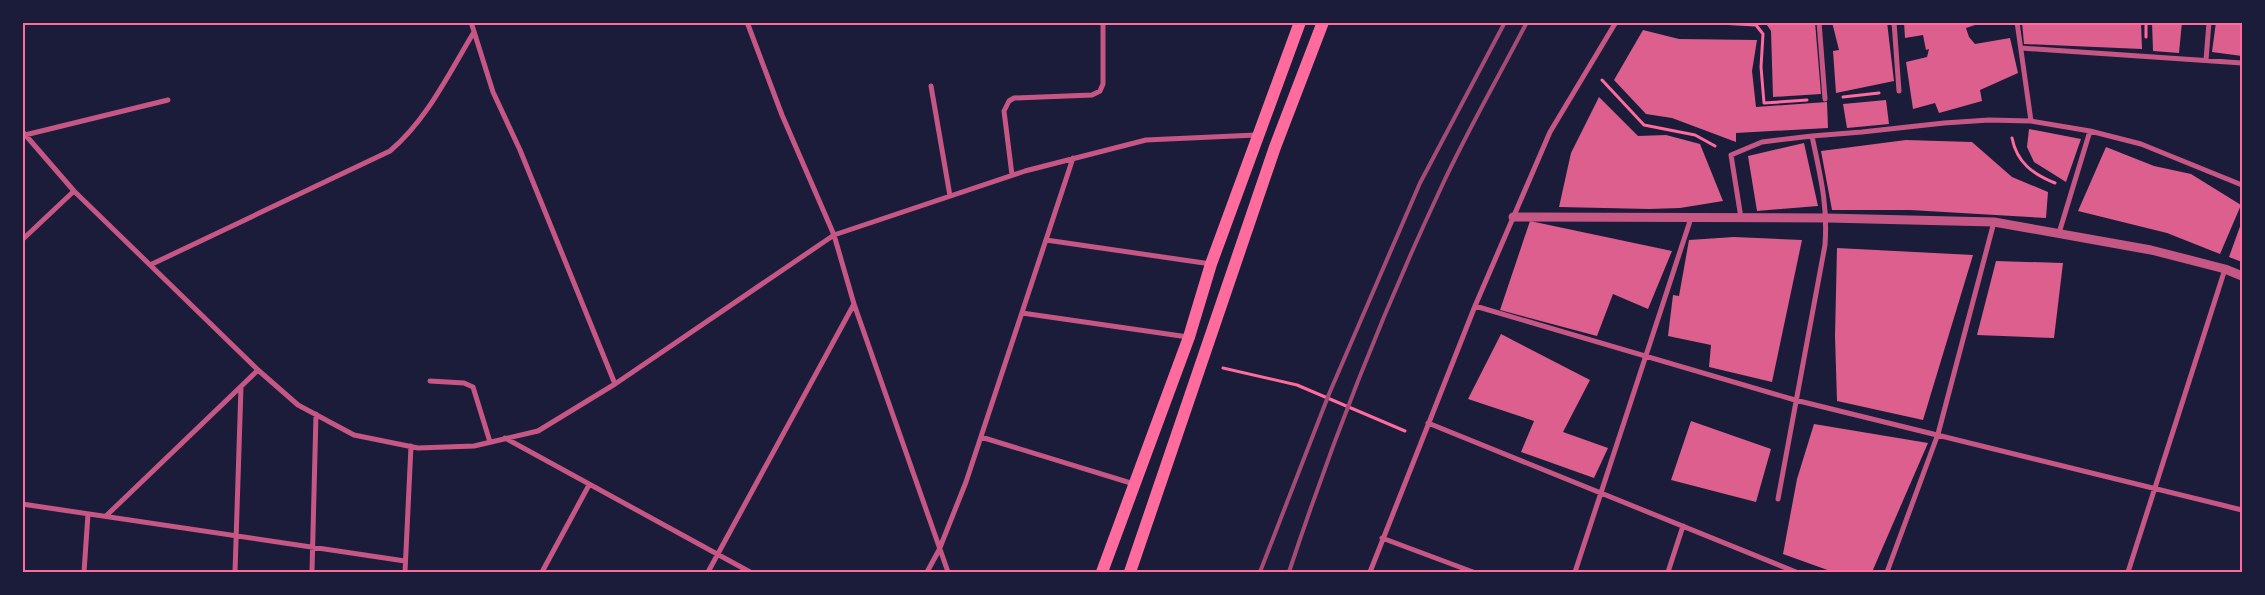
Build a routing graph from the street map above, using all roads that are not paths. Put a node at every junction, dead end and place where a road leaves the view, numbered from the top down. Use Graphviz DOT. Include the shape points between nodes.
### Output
graph roads {
  1 [pos="471,22"];
  2 [pos="747,22"];
  3 [pos="1103,22"];
  4 [pos="1300,22"];
  5 [pos="1323,22"];
  6 [pos="1616,22"];
  7 [pos="1820,22"];
  8 [pos="1894,22"];
  9 [pos="2017,22"];
  10 [pos="2209,22"];
  11 [pos="474,32"];
  12 [pos="2021,48"];
  13 [pos="2206,60"];
  14 [pos="2242,62"];
  15 [pos="930,86"];
  16 [pos="1898,90"];
  17 [pos="1825,99"];
  18 [pos="168,100"];
  19 [pos="2031,121"];
  20 [pos="2090,131"];
  21 [pos="24,133"];
  22 [pos="1259,135"];
  23 [pos="1812,136"];
  24 [pos="1074,158"];
  25 [pos="1012,175"];
  26 [pos="2242,185"];
  27 [pos="74,190"];
  28 [pos="950,196"];
  29 [pos="1513,217"];
  30 [pos="1691,218"];
  31 [pos="1741,218"];
  32 [pos="1827,218"];
  33 [pos="1994,222"];
  34 [pos="2059,233"];
  35 [pos="834,235"];
  36 [pos="22,240"];
  37 [pos="1046,240"];
  38 [pos="1211,264"];
  39 [pos="150,265"];
  40 [pos="2226,268"];
  41 [pos="2242,276"];
  42 [pos="854,304"];
  43 [pos="1475,306"];
  44 [pos="1022,313"];
  45 [pos="1189,337"];
  46 [pos="1645,356"];
  47 [pos="258,370"];
  48 [pos="430,381"];
  49 [pos="615,384"];
  50 [pos="241,386"];
  51 [pos="1796,400"];
  52 [pos="316,414"];
  53 [pos="1428,423"];
  54 [pos="1938,434"];
  55 [pos="981,437"];
  56 [pos="505,438"];
  57 [pos="490,442"];
  58 [pos="411,446"];
  59 [pos="1134,484"];
  60 [pos="589,485"];
  61 [pos="2155,488"];
  62 [pos="1600,494"];
  63 [pos="1778,499"];
  64 [pos="22,504"];
  65 [pos="2242,510"];
  66 [pos="88,514"];
  67 [pos="106,516"];
  68 [pos="1683,526"];
  69 [pos="236,536"];
  70 [pos="1382,538"];
  71 [pos="313,547"];
  72 [pos="939,550"];
  73 [pos="717,555"];
  74 [pos="405,561"];
  75 [pos="84,572"];
  76 [pos="235,572"];
  77 [pos="312,572"];
  78 [pos="405,572"];
  79 [pos="542,572"];
  80 [pos="708,572"];
  81 [pos="750,572"];
  82 [pos="927,572"];
  83 [pos="948,572"];
  84 [pos="1102,572"];
  85 [pos="1130,572"];
  86 [pos="1370,572"];
  87 [pos="1473,572"];
  88 [pos="1575,572"];
  89 [pos="1668,572"];
  90 [pos="1796,572"];
  91 [pos="1887,572"];
  92 [pos="2128,572"];
  1 -- 11 [label="street"];
  2 -- 35 [label="street"];
  3 -- 25 [label="street" via="1103,84 1100,91 1092,95 1014,98 1005,105"];
  4 -- 22 [label="main road"];
  5 -- 85 [label="main road" via="1275,147"];
  6 -- 29 [label="street" via="1550,132"];
  7 -- 17 [label="street"];
  8 -- 16 [label="street"];
  9 -- 12 [label="street"];
  10 -- 13 [label="street"];
  11 -- 39 [label="street" via="419,123 390,151"];
  11 -- 49 [label="street" via="493,92 520,150"];
  12 -- 13 [label="street"];
  12 -- 19 [label="street"];
  13 -- 14 [label="street"];
  15 -- 28 [label="street"];
  18 -- 21 [label="street"];
  19 -- 20 [label="street"];
  19 -- 23 [label="street" via="1944,123"];
  20 -- 26 [label="street" via="2141,144"];
  20 -- 34 [label="street"];
  21 -- 27 [label="street"];
  22 -- 24 [label="street" via="1146,140"];
  22 -- 38 [label="main road"];
  23 -- 31 [label="street" via="1762,142 1731,155"];
  23 -- 32 [label="street"];
  24 -- 25 [label="street"];
  24 -- 37 [label="street"];
  25 -- 28 [label="street"];
  27 -- 36 [label="street"];
  27 -- 39 [label="street"];
  28 -- 35 [label="street"];
  29 -- 30 [label="street"];
  29 -- 43 [label="street"];
  30 -- 31 [label="street"];
  30 -- 46 [label="street"];
  31 -- 32 [label="street"];
  32 -- 33 [label="street"];
  32 -- 51 [label="street"];
  33 -- 34 [label="street"];
  33 -- 54 [label="street"];
  34 -- 40 [label="street"];
  35 -- 42 [label="street"];
  35 -- 49 [label="street"];
  37 -- 38 [label="street"];
  37 -- 44 [label="street"];
  38 -- 45 [label="main road"];
  39 -- 47 [label="street"];
  40 -- 41 [label="street"];
  40 -- 61 [label="street"];
  42 -- 72 [label="street"];
  42 -- 73 [label="street"];
  43 -- 46 [label="street"];
  43 -- 53 [label="street"];
  44 -- 45 [label="street"];
  44 -- 55 [label="street"];
  45 -- 59 [label="main road"];
  46 -- 51 [label="street"];
  46 -- 62 [label="street"];
  47 -- 50 [label="street"];
  47 -- 52 [label="street" via="298,405"];
  48 -- 57 [label="street" via="464,383 473,387"];
  49 -- 56 [label="street" via="538,431"];
  50 -- 67 [label="street"];
  50 -- 69 [label="street"];
  51 -- 54 [label="street"];
  51 -- 63 [label="street"];
  52 -- 58 [label="street" via="354,435"];
  52 -- 71 [label="street"];
  53 -- 62 [label="street"];
  53 -- 70 [label="street"];
  54 -- 61 [label="street"];
  54 -- 91 [label="street"];
  55 -- 59 [label="street"];
  55 -- 72 [label="street"];
  56 -- 57 [label="street"];
  56 -- 60 [label="street"];
  57 -- 58 [label="street" via="474,446"];
  58 -- 74 [label="street"];
  59 -- 84 [label="main road"];
  60 -- 73 [label="street"];
  60 -- 79 [label="street"];
  61 -- 65 [label="street"];
  61 -- 92 [label="street"];
  62 -- 68 [label="street"];
  62 -- 88 [label="street"];
  64 -- 66 [label="street"];
  66 -- 67 [label="street"];
  66 -- 75 [label="street"];
  67 -- 69 [label="street"];
  68 -- 89 [label="street"];
  68 -- 90 [label="street"];
  69 -- 71 [label="street"];
  69 -- 76 [label="street"];
  70 -- 86 [label="street"];
  70 -- 87 [label="street"];
  71 -- 74 [label="street"];
  71 -- 77 [label="street"];
  72 -- 82 [label="street"];
  72 -- 83 [label="street"];
  73 -- 80 [label="street"];
  73 -- 81 [label="street"];
  74 -- 78 [label="street"];
}
